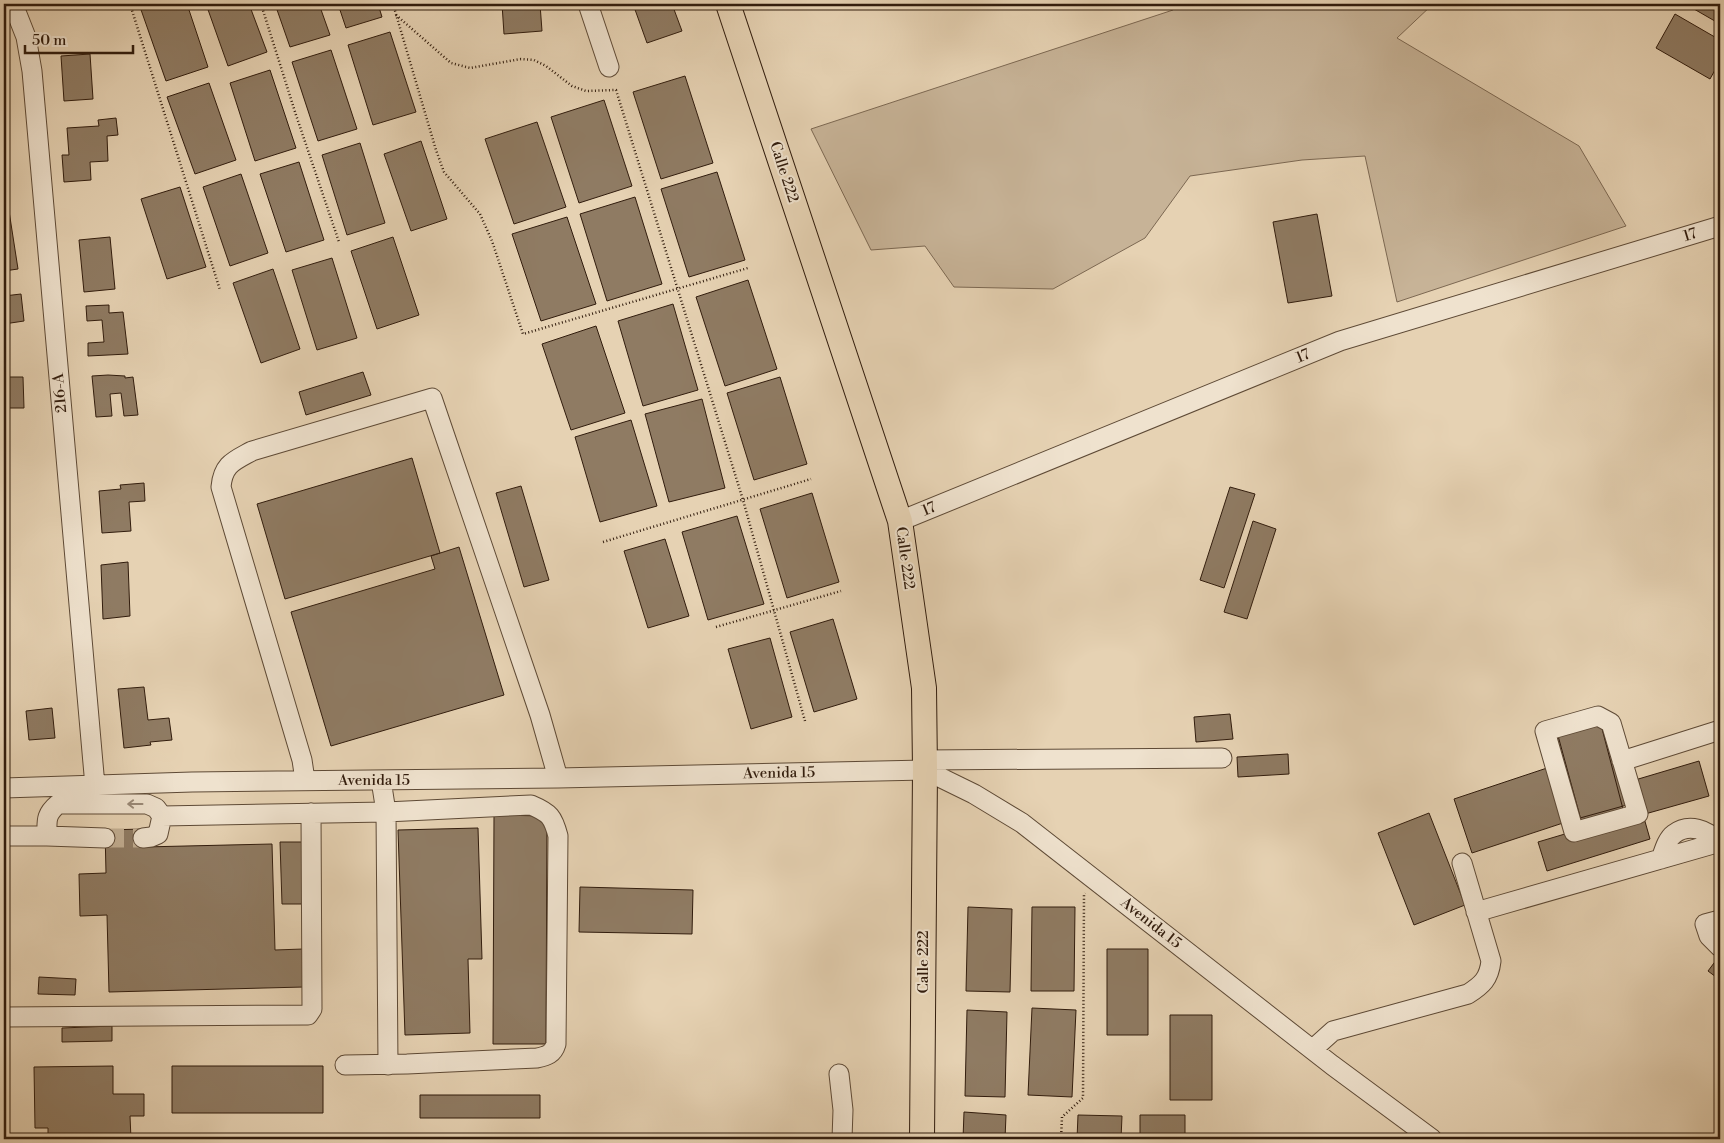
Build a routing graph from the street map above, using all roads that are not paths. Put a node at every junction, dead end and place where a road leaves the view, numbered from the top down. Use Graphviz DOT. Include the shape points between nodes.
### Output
graph roads {
  1 [pos="13,4"];
  2 [pos="588,4"];
  3 [pos="728,4"];
  4 [pos="609,67"];
  5 [pos="1720,226"];
  6 [pos="900,521"];
  7 [pos="1720,730"];
  8 [pos="1222,758"];
  9 [pos="1622,761"];
  10 [pos="925,765"];
  11 [pos="558,778"];
  12 [pos="305,780"];
  13 [pos="381,780"];
  14 [pos="95,786"];
  15 [pos="4,788"];
  16 [pos="386,812"];
  17 [pos="311,813"];
  18 [pos="162,816"];
  19 [pos="4,836"];
  20 [pos="47,836"];
  21 [pos="105,838"];
  22 [pos="143,838"];
  23 [pos="1719,843"];
  24 [pos="1462,863"];
  25 [pos="1476,912"];
  26 [pos="1720,920"];
  27 [pos="1720,947"];
  28 [pos="4,1017"];
  29 [pos="1313,1049"];
  30 [pos="345,1065"];
  31 [pos="388,1065"];
  32 [pos="839,1074"];
  33 [pos="842,1139"];
  34 [pos="922,1139"];
  35 [pos="1432,1139"];
  1 -- 14 [label="street, 216-A" via="26,37 32,72"];
  2 -- 4 [label="street"];
  3 -- 6 [label="main road, Calle 222"];
  5 -- 6 [label="street, 17" via="1340,341"];
  6 -- 10 [label="main road, Calle 222" via="924,688"];
  7 -- 9 [label="street"];
  8 -- 10 [label="street"];
  9 -- 9 [label="street" via="1611,723 1598,716 1545,731 1574,832 1638,814"];
  10 -- 11 [label="street, Avenida 15"];
  10 -- 29 [label="street, Avenida 15" via="1022,823"];
  10 -- 34 [label="main road, Calle 222"];
  11 -- 12 [label="street" via="540,715 432,398 252,451 229,463 222,476 221,487 302,760"];
  11 -- 13 [label="street, Avenida 15"];
  12 -- 13 [label="street, Avenida 15"];
  12 -- 14 [label="street, Avenida 15"];
  13 -- 16 [label="street"];
  14 -- 15 [label="street, Avenida 15"];
  16 -- 17 [label="street"];
  16 -- 31 [label="street"];
  16 -- 31 [label="street" via="531,805 545,811 554,820 558,836 554,1051 537,1058"];
  17 -- 18 [label="street"];
  17 -- 28 [label="street" via="312,1009 308,1015"];
  18 -- 20 [label="street, one-way" via="147,804 58,804 50,810 47,818"];
  18 -- 22 [label="street" via="158,834"];
  19 -- 20 [label="street"];
  20 -- 21 [label="street"];
  23 -- 25 [label="street"];
  24 -- 25 [label="street"];
  25 -- 29 [label="street" via="1490,961 1490,972 1482,985 1468,994 1333,1031"];
  26 -- 27 [label="street" via="1706,924 1709,936"];
  29 -- 35 [label="street, Avenida 15"];
  30 -- 31 [label="street"];
  32 -- 33 [label="street"];
}
